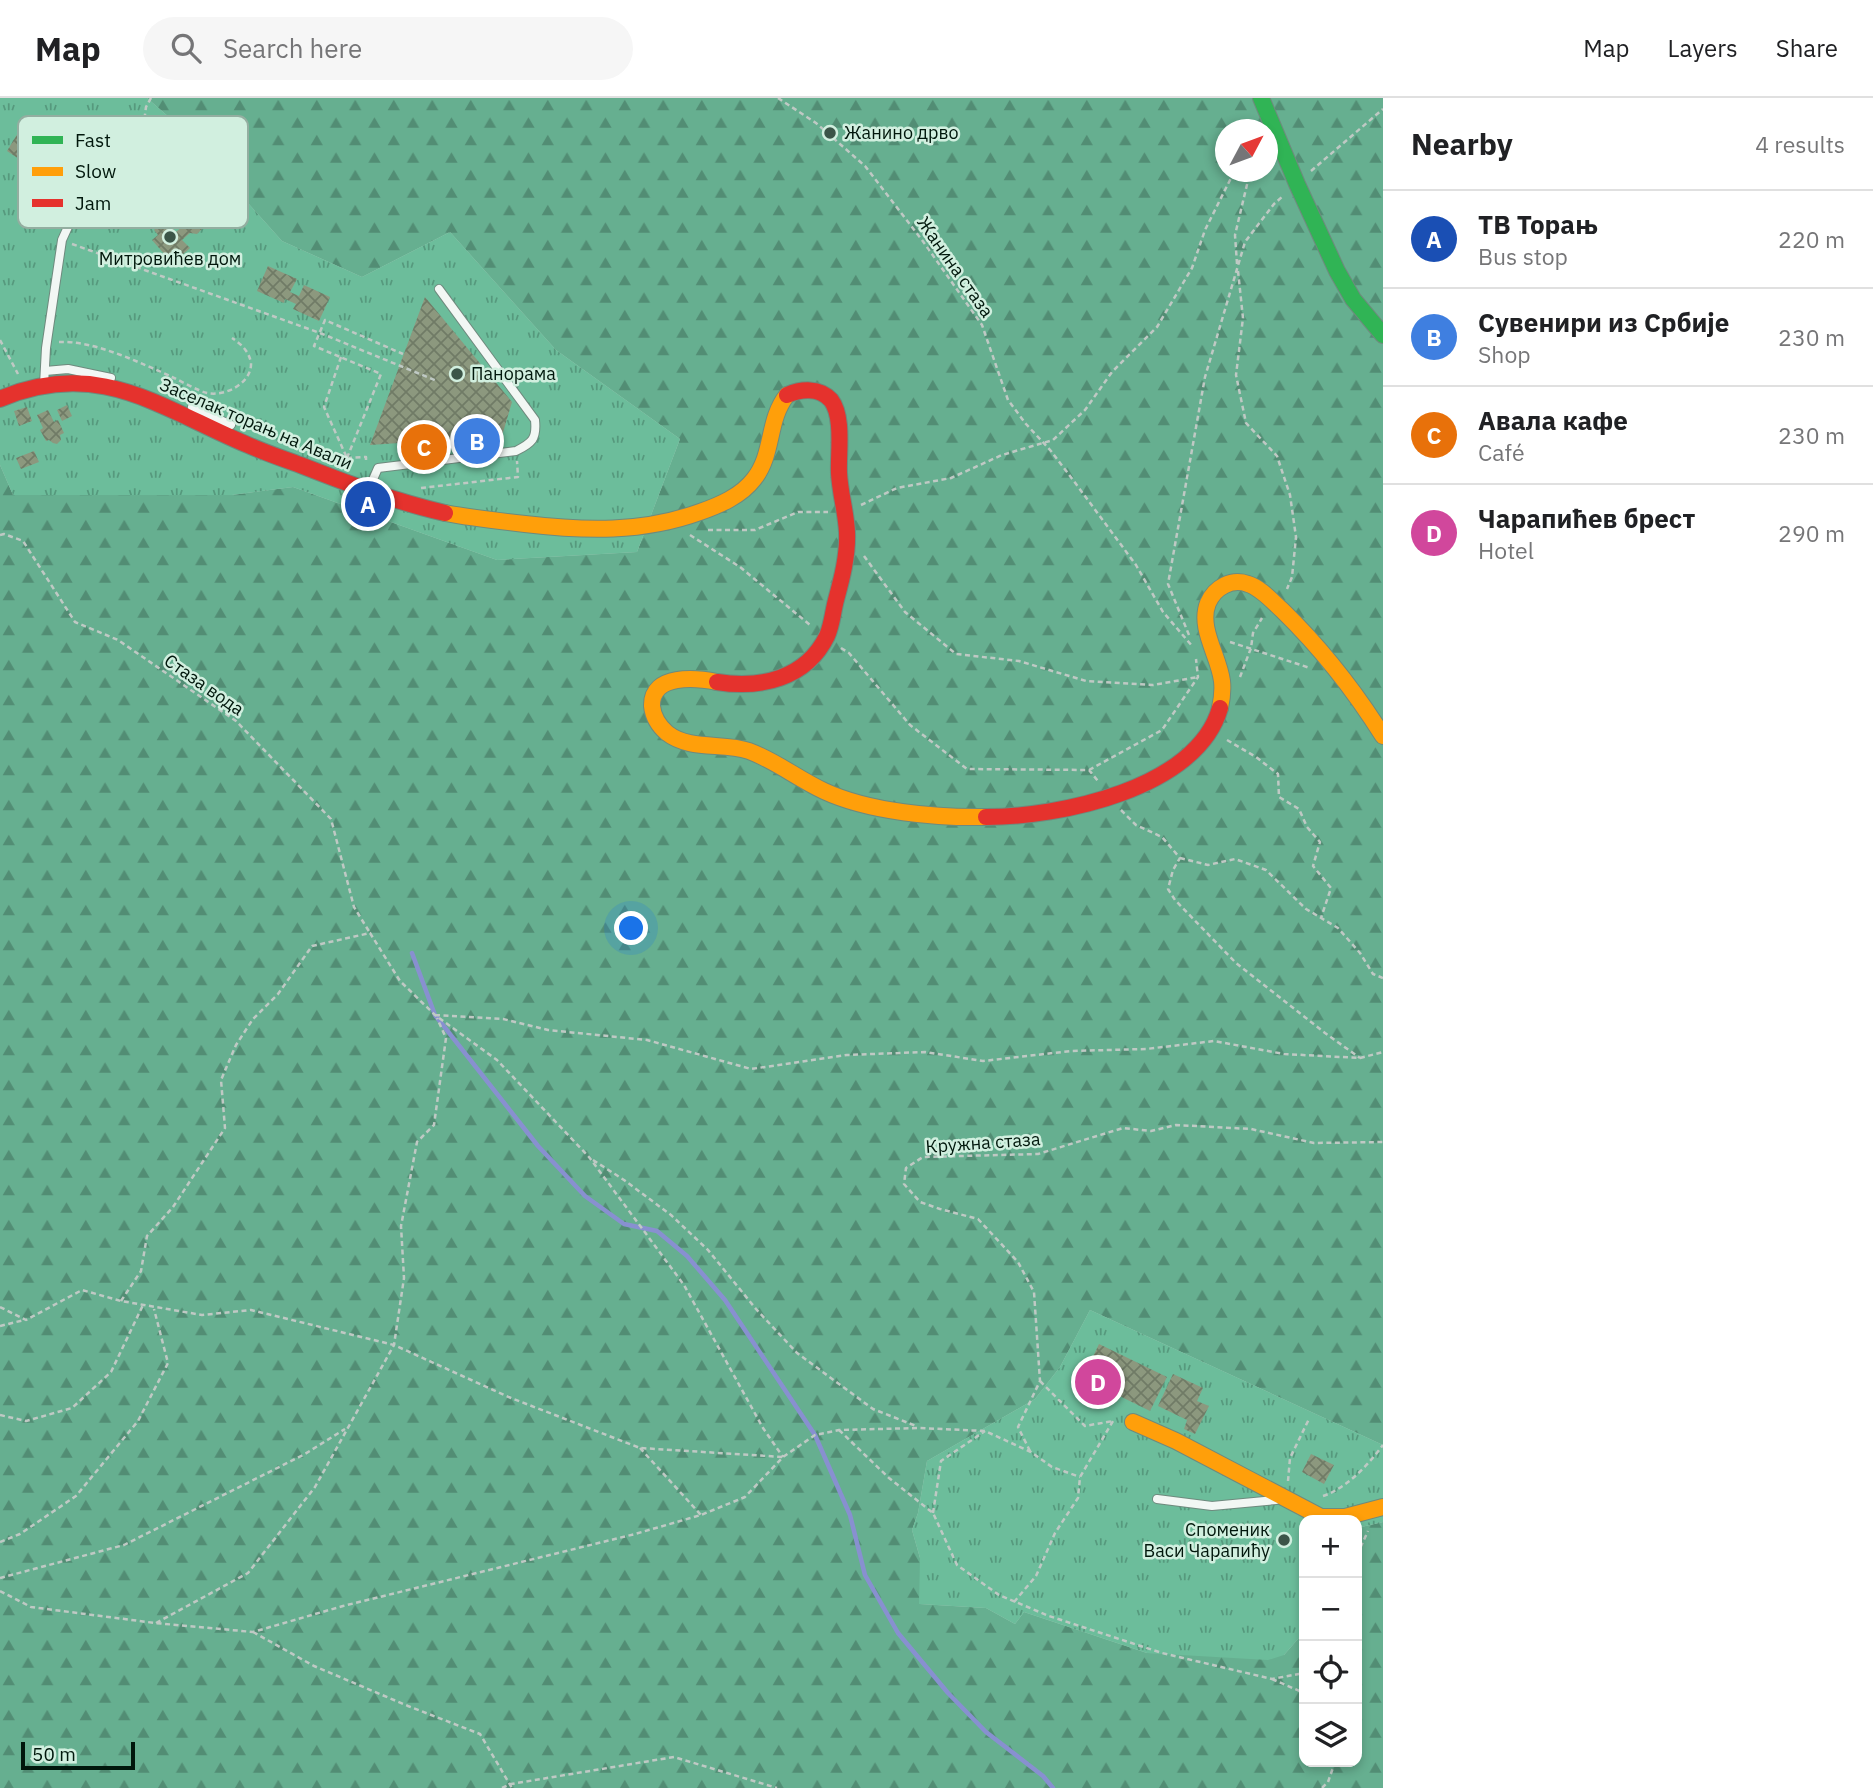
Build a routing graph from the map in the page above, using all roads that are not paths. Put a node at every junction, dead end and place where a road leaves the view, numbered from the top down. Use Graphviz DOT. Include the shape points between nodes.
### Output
graph roads {
  1 [pos="1261,98"];
  2 [pos="67,228"];
  3 [pos="439,289"];
  4 [pos="1383,335"];
  5 [pos="44,378"];
  6 [pos="123,381"];
  7 [pos="0,399"];
  8 [pos="188,405"];
  9 [pos="231,425"];
  10 [pos="368,491"];
  11 [pos="1383,736"];
  12 [pos="1133,1422"];
  13 [pos="1157,1499"];
  14 [pos="1286,1499"];
  15 [pos="1383,1507"];
  1 -- 4 [label="street" via="1338,271 1353,299"];
  2 -- 5 [label="lane" via="62,240"];
  3 -- 10 [label="lane" via="535,420 536,433 530,444 516,451 378,468"];
  5 -- 6 [label="lane" via="68,369"];
  5 -- 7 [label="street, Заселак торањ на Авали"];
  5 -- 10 [label="street, Заселак торањ на Авали" via="96,385 157,402 241,443"];
  8 -- 9 [label="lane"];
  10 -- 11 [label="street, Заселак торањ на Авали" via="444,513 576,530 617,531 671,523 725,503 741,492 766,460 776,410 787,396 808,390 825,396 835,410 839,482 848,534 826,638 808,661 774,681 748,685 684,678 658,688 651,708 669,735 699,745 743,749 830,794 863,804 983,819 1071,808 1122,793 1178,765 1203,743 1217,718 1222,687 1205,611 1219,588 1236,582 1264,593 1301,628"];
  12 -- 14 [label="street"];
  13 -- 14 [label="lane" via="1213,1506"];
  14 -- 15 [label="street" via="1334,1519"];
}
